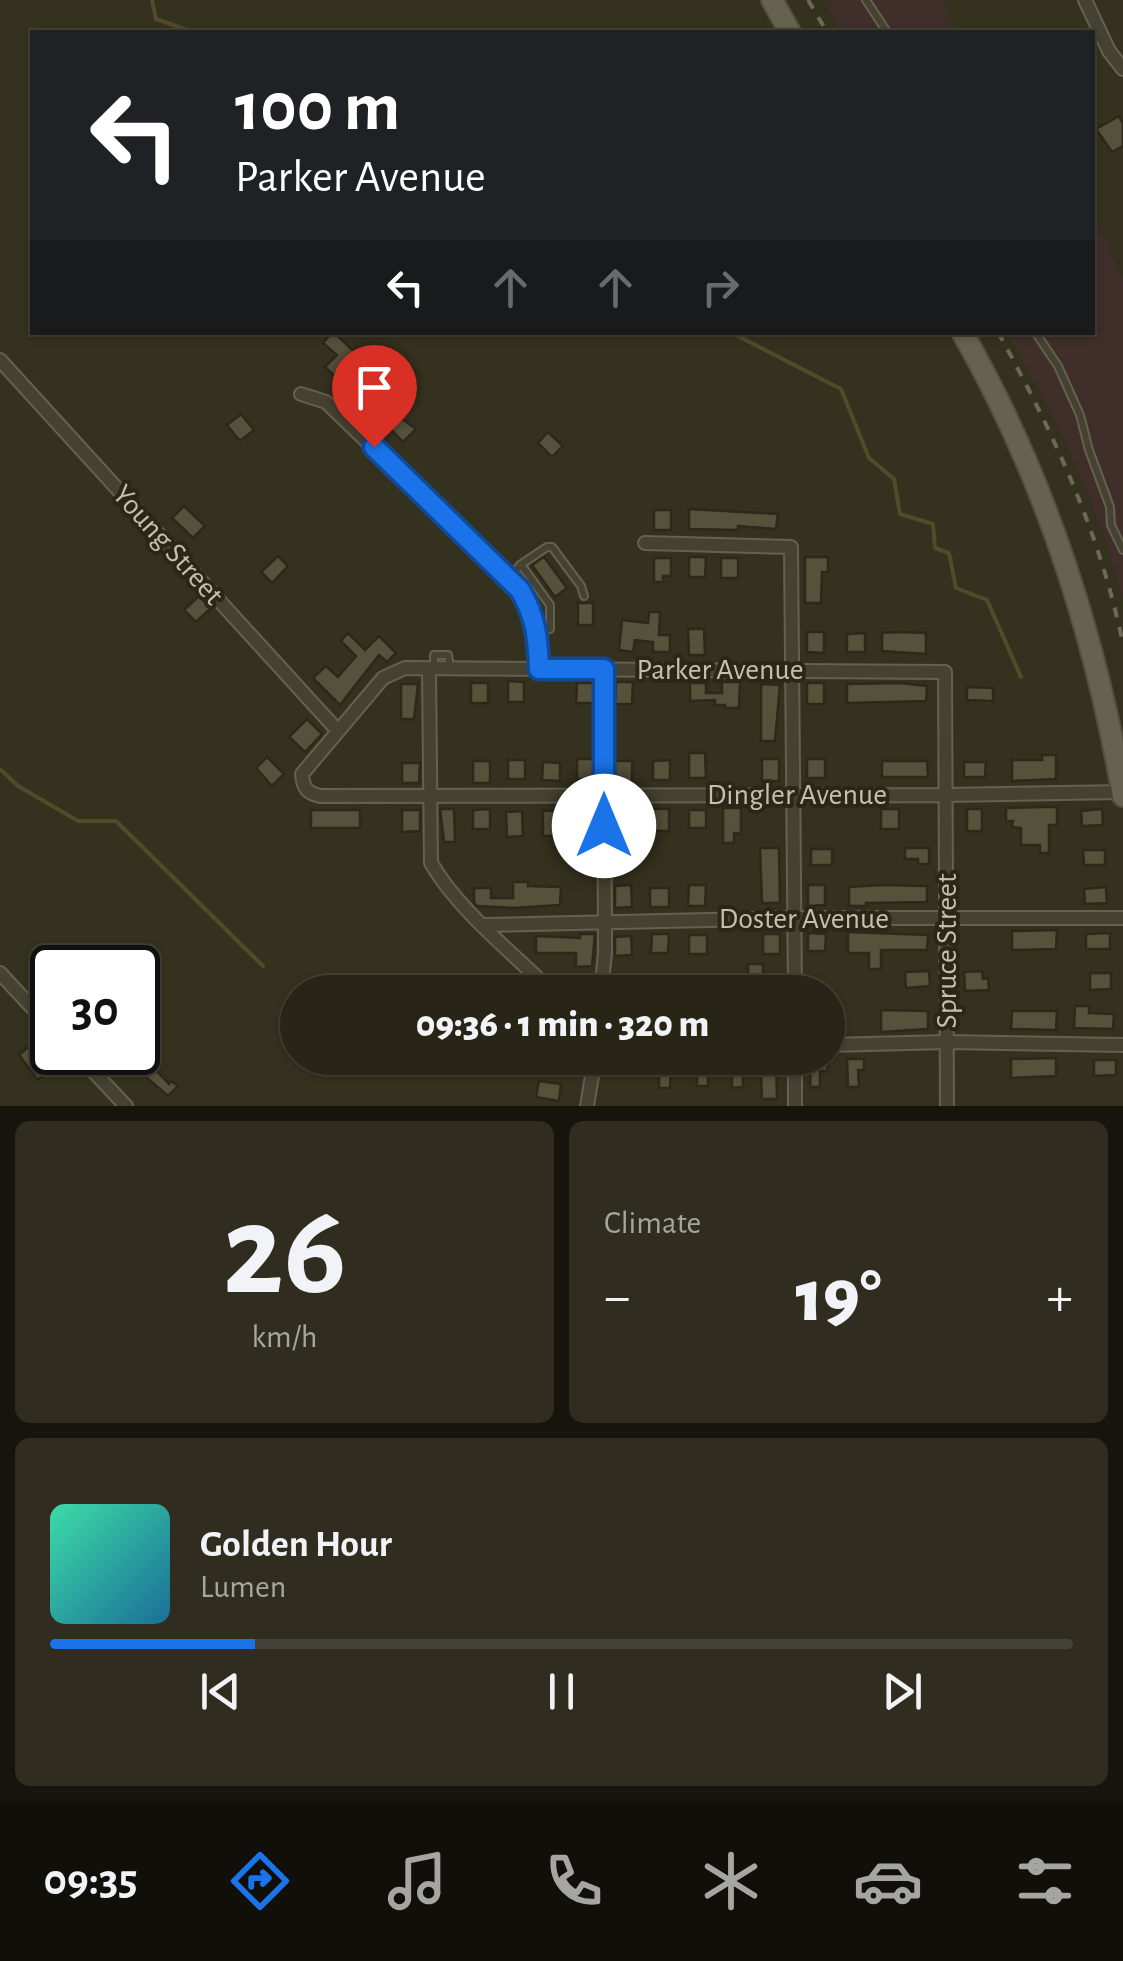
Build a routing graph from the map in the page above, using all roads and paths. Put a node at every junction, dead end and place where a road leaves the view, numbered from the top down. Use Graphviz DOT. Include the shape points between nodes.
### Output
graph roads {
  1 [pos="772,0"];
  2 [pos="866,0"];
  3 [pos="1085,0"];
  4 [pos="789,30"];
  5 [pos="886,30"];
  6 [pos="1123,69"];
  7 [pos="963,335"];
  8 [pos="1036,335"];
  9 [pos="0,360"];
  10 [pos="301,394"];
  11 [pos="645,544"];
  12 [pos="1123,550"];
  13 [pos="519,566"];
  14 [pos="506,574"];
  15 [pos="584,596"];
  16 [pos="538,633"];
  17 [pos="431,668"];
  18 [pos="539,669"];
  19 [pos="604,669"];
  20 [pos="792,670"];
  21 [pos="337,730"];
  22 [pos="794,794"];
  23 [pos="1123,794"];
  24 [pos="604,795"];
  25 [pos="946,795"];
  26 [pos="429,796"];
  27 [pos="794,918"];
  28 [pos="1123,918"];
  29 [pos="947,919"];
  30 [pos="604,922"];
  31 [pos="485,925"];
  32 [pos="0,973"];
  33 [pos="535,975"];
  34 [pos="602,975"];
  35 [pos="794,975"];
  36 [pos="30,1005"];
  37 [pos="948,1042"];
  38 [pos="845,1045"];
  39 [pos="1123,1046"];
  40 [pos="97,1075"];
  41 [pos="592,1075"];
  42 [pos="795,1075"];
  43 [pos="126,1106"];
  44 [pos="587,1106"];
  45 [pos="795,1106"];
  46 [pos="947,1106"];
  1 -- 4 [label="main road"];
  2 -- 5 [label="lane"];
  3 -- 6 [label="street"];
  7 -- 23 [label="main road" via="1022,455 1065,565 1100,677"];
  8 -- 12 [label="lane" via="1080,415"];
  9 -- 21 [label="street, Young Street"];
  10 -- 14 [label="street" via="326,402"];
  11 -- 20 [label="street" via="792,546"];
  13 -- 14 [label="lane"];
  13 -- 15 [label="lane" via="552,547"];
  13 -- 16 [label="lane" via="550,605 550,629"];
  14 -- 16 [label="street" via="532,611"];
  16 -- 18 [label="street"];
  17 -- 18 [label="street, Parker Avenue"];
  17 -- 21 [label="street, Parker Avenue" via="405,668 383,678"];
  17 -- 26 [label="street"];
  18 -- 19 [label="street, Parker Avenue"];
  19 -- 20 [label="street, Parker Avenue"];
  19 -- 24 [label="street"];
  20 -- 22 [label="street"];
  20 -- 25 [label="street, Parker Avenue" via="945,672"];
  21 -- 26 [label="street, Dingler Avenue" via="302,774 310,793"];
  22 -- 24 [label="street, Dingler Avenue"];
  22 -- 25 [label="street, Dingler Avenue"];
  22 -- 27 [label="street"];
  23 -- 25 [label="street, Dingler Avenue"];
  24 -- 26 [label="street, Dingler Avenue"];
  24 -- 30 [label="street"];
  25 -- 29 [label="street, Spruce Street"];
  26 -- 31 [label="street" via="431,863"];
  27 -- 29 [label="street, Doster Avenue"];
  27 -- 30 [label="street, Doster Avenue"];
  27 -- 35 [label="street"];
  28 -- 29 [label="street, Doster Avenue"];
  29 -- 37 [label="street, Spruce Street"];
  30 -- 31 [label="street, Doster Avenue"];
  30 -- 34 [label="street"];
  31 -- 33 [label="street"];
  32 -- 36 [label="street"];
  37 -- 38 [label="street"];
  37 -- 39 [label="street"];
  37 -- 46 [label="street, Spruce Street"];
  40 -- 43 [label="street"];
  41 -- 44 [label="street"];
  42 -- 45 [label="street"];
}
